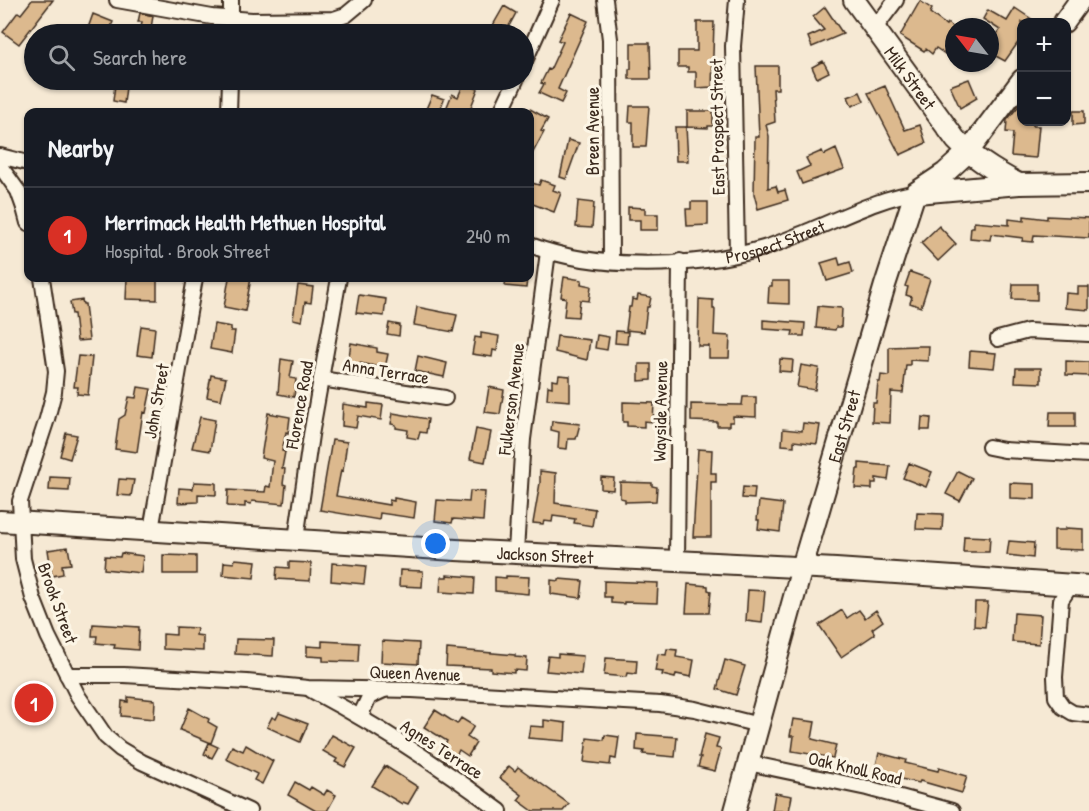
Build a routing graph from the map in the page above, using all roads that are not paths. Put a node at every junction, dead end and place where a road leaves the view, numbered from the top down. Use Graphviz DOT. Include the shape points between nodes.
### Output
graph roads {
  1 [pos="117,0"];
  2 [pos="231,0"];
  3 [pos="364,0"];
  4 [pos="552,0"];
  5 [pos="605,0"];
  6 [pos="737,0"];
  7 [pos="854,0"];
  8 [pos="896,0"];
  9 [pos="1080,0"];
  10 [pos="231,18"];
  11 [pos="1067,18"];
  12 [pos="231,24"];
  13 [pos="875,28"];
  14 [pos="534,40"];
  15 [pos="1017,87"];
  16 [pos="230,90"];
  17 [pos="511,90"];
  18 [pos="229,108"];
  19 [pos="503,108"];
  20 [pos="968,153"];
  21 [pos="0,156"];
  22 [pos="24,162"];
  23 [pos="0,166"];
  24 [pos="1089,183"];
  25 [pos="1019,184"];
  26 [pos="915,193"];
  27 [pos="24,200"];
  28 [pos="534,247"];
  29 [pos="548,252"];
  30 [pos="737,254"];
  31 [pos="680,261"];
  32 [pos="611,262"];
  33 [pos="43,282"];
  34 [pos="194,282"];
  35 [pos="338,282"];
  36 [pos="1089,334"];
  37 [pos="998,339"];
  38 [pos="321,379"];
  39 [pos="446,398"];
  40 [pos="989,447"];
  41 [pos="1089,455"];
  42 [pos="0,521"];
  43 [pos="22,523"];
  44 [pos="151,530"];
  45 [pos="296,539"];
  46 [pos="516,551"];
  47 [pos="676,560"];
  48 [pos="802,568"];
  49 [pos="1080,585"];
  50 [pos="67,675"];
  51 [pos="308,688"];
  52 [pos="386,689"];
  53 [pos="1089,715"];
  54 [pos="364,718"];
  55 [pos="759,725"];
  56 [pos="748,763"];
  57 [pos="249,811"];
  58 [pos="500,811"];
  59 [pos="735,811"];
  60 [pos="952,811"];
  1 -- 10 [label="street"];
  2 -- 10 [label="street"];
  3 -- 10 [label="street" via="346,15 334,19"];
  4 -- 14 [label="street"];
  5 -- 32 [label="street, Breen Avenue" via="610,39"];
  6 -- 30 [label="street, East Prospect Street" via="733,46"];
  7 -- 13 [label="main road, Milk Street"];
  8 -- 13 [label="street"];
  9 -- 11 [label="main road"];
  10 -- 12 [label="street"];
  13 -- 20 [label="main road, Milk Street"];
  15 -- 20 [label="main road"];
  16 -- 18 [label="street"];
  17 -- 19 [label="street"];
  20 -- 25 [label="main road"];
  20 -- 26 [label="main road"];
  21 -- 22 [label="street"];
  23 -- 27 [label="street"];
  24 -- 25 [label="main road, Prospect Street"];
  25 -- 26 [label="main road, Prospect Street"];
  26 -- 30 [label="street, Prospect Street" via="892,198 765,248"];
  26 -- 48 [label="main road, East Street"];
  28 -- 29 [label="street, Prospect Street"];
  29 -- 32 [label="street, Prospect Street"];
  29 -- 46 [label="street, Fulkerson Avenue" via="523,439"];
  30 -- 31 [label="street, Prospect Street"];
  31 -- 32 [label="street, Prospect Street"];
  31 -- 47 [label="street, Wayside Avenue"];
  33 -- 43 [label="street, Brook Street" via="56,371 47,419 20,501"];
  34 -- 44 [label="street, John Street"];
  35 -- 38 [label="street, Florence Road"];
  36 -- 37 [label="street" via="1028,331"];
  38 -- 39 [label="street, Anna Terrace"];
  38 -- 45 [label="street, Florence Road"];
  40 -- 41 [label="street"];
  42 -- 43 [label="main road, Jackson Street"];
  43 -- 44 [label="main road, Jackson Street"];
  43 -- 50 [label="street, Brook Street" via="23,559 33,598"];
  44 -- 45 [label="main road, Jackson Street"];
  45 -- 46 [label="main road, Jackson Street"];
  46 -- 47 [label="main road, Jackson Street"];
  47 -- 48 [label="main road, Jackson Street"];
  48 -- 49 [label="main road, Jackson Street"];
  48 -- 55 [label="main road, East Street"];
  49 -- 53 [label="street" via="1061,600 1056,697 1073,713"];
  50 -- 51 [label="street, Queen Avenue" via="124,675"];
  50 -- 57 [label="street, Brook Street" via="93,719 120,749"];
  51 -- 52 [label="street, Queen Avenue"];
  51 -- 54 [label="street, Agnes Terrace"];
  52 -- 54 [label="street" via="369,697 362,712"];
  52 -- 55 [label="street, Queen Avenue" via="660,704"];
  54 -- 58 [label="street, Agnes Terrace"];
  55 -- 56 [label="main road, East Street"];
  56 -- 59 [label="main road, East Street"];
  56 -- 60 [label="street, Oak Knoll Road"];
}
